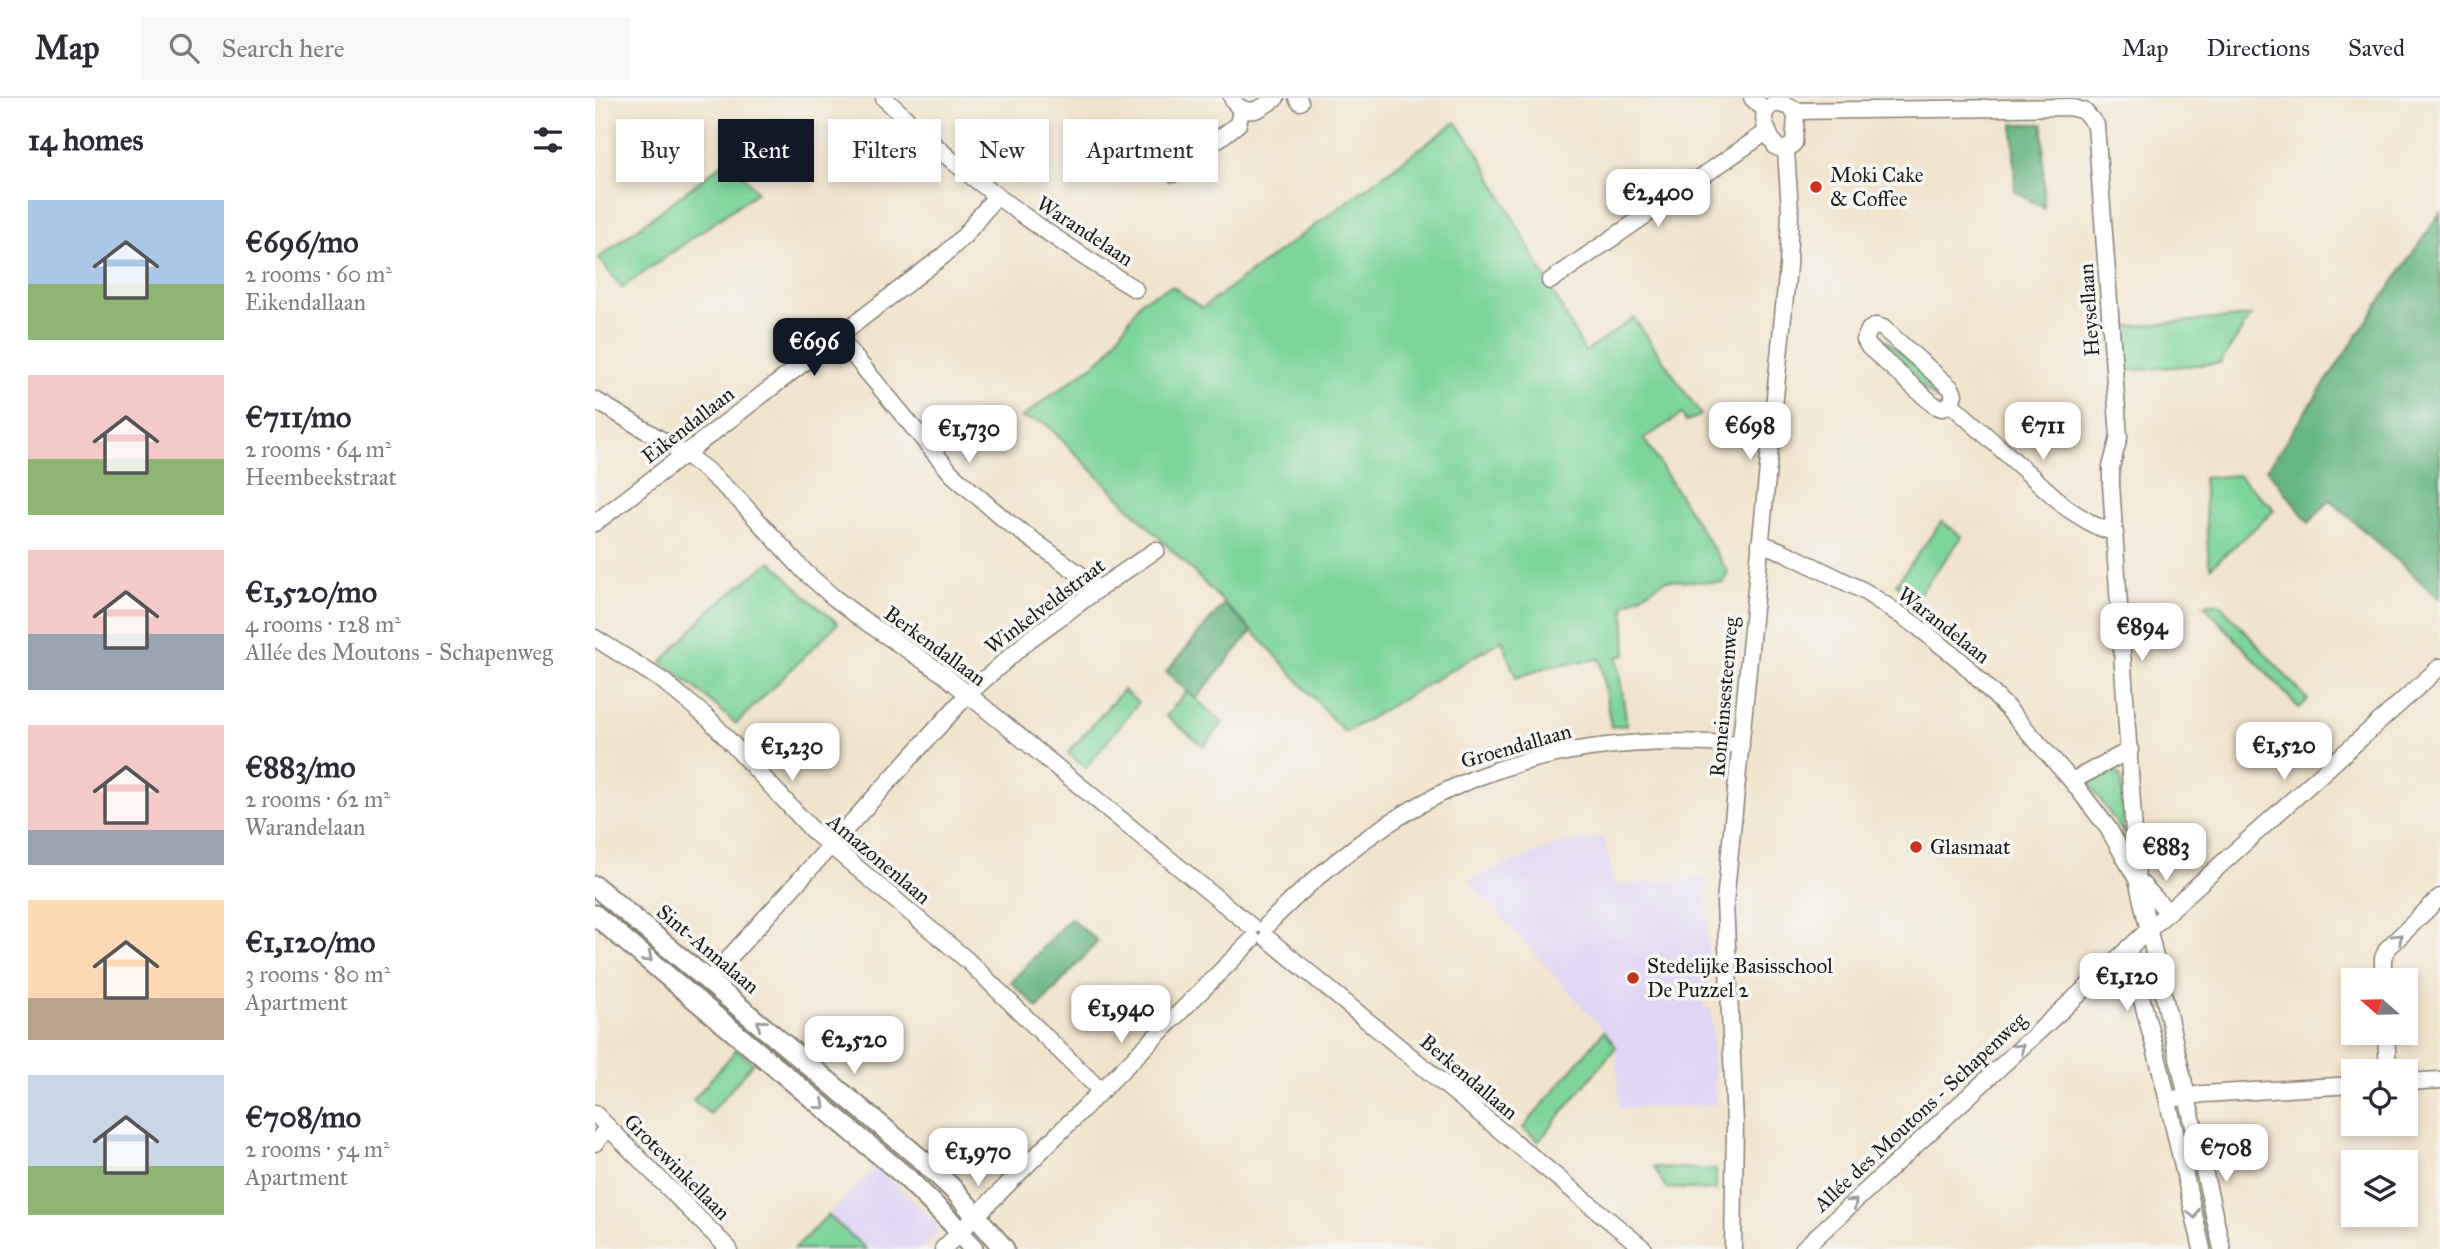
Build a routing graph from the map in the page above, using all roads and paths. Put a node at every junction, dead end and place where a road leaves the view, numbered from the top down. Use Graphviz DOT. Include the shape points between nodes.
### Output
graph roads {
  1 [pos="884,98"];
  2 [pos="1276,98"];
  3 [pos="1752,98"];
  4 [pos="1236,102"];
  5 [pos="1793,105"];
  6 [pos="1766,111"];
  7 [pos="1768,131"];
  8 [pos="1218,139"];
  9 [pos="1786,150"];
  10 [pos="996,196"];
  11 [pos="1550,281"];
  12 [pos="1135,289"];
  13 [pos="838,337"];
  14 [pos="595,400"];
  15 [pos="1951,404"];
  16 [pos="685,454"];
  17 [pos="595,523"];
  18 [pos="2115,533"];
  19 [pos="1760,543"];
  20 [pos="1156,551"];
  21 [pos="1097,590"];
  22 [pos="595,638"];
  23 [pos="2440,667"];
  24 [pos="968,694"];
  25 [pos="1741,745"];
  26 [pos="2130,750"];
  27 [pos="2072,780"];
  28 [pos="829,845"];
  29 [pos="2137,880"];
  30 [pos="595,886"];
  31 [pos="2440,897"];
  32 [pos="2168,912"];
  33 [pos="595,915"];
  34 [pos="2148,931"];
  35 [pos="1259,933"];
  36 [pos="2129,948"];
  37 [pos="2383,968"];
  38 [pos="709,979"];
  39 [pos="2440,1080"];
  40 [pos="2418,1081"];
  41 [pos="2341,1086"];
  42 [pos="1101,1091"];
  43 [pos="2187,1096"];
  44 [pos="2168,1100"];
  45 [pos="595,1114"];
  46 [pos="608,1127"];
  47 [pos="595,1143"];
  48 [pos="969,1224"];
  49 [pos="729,1249"];
  50 [pos="943,1249"];
  51 [pos="973,1249"];
  52 [pos="1004,1249"];
  53 [pos="1644,1249"];
  54 [pos="1733,1249"];
  55 [pos="1803,1249"];
  56 [pos="2202,1249"];
  57 [pos="2222,1249"];
  1 -- 10 [label="street, Warandelaan"];
  2 -- 4 [label="street" via="1254,111 1243,110"];
  3 -- 6 [label="street"];
  4 -- 8 [label="street" via="1241,116 1238,124"];
  5 -- 6 [label="street" via="1776,103"];
  5 -- 9 [label="street, Romeinsesteenweg" via="1794,144"];
  5 -- 18 [label="street, Heysellaan" via="2070,107 2090,116 2099,144 2119,437 2111,467"];
  6 -- 7 [label="street"];
  7 -- 9 [label="street" via="1776,147"];
  7 -- 11 [label="street"];
  9 -- 19 [label="street, Romeinsesteenweg" via="1789,257"];
  10 -- 12 [label="street, Warandelaan"];
  10 -- 13 [label="street, Eikendallaan" via="943,256"];
  13 -- 16 [label="street, Eikendallaan"];
  13 -- 21 [label="street" via="952,474"];
  14 -- 16 [label="street, Berkendallaan"];
  15 -- 15 [label="street" via="1934,405 1869,347 1865,340 1869,330 1883,328 1951,388"];
  15 -- 18 [label="street" via="2068,509"];
  16 -- 17 [label="street, Eikendallaan"];
  16 -- 24 [label="street, Berkendallaan" via="739,500 823,589"];
  18 -- 26 [label="street, Heysellaan"];
  19 -- 25 [label="street, Romeinsesteenweg"];
  19 -- 27 [label="street, Warandelaan" via="1855,586 1935,640 1977,676"];
  20 -- 21 [label="street, Winkelveldstraat"];
  21 -- 24 [label="street, Winkelveldstraat" via="1030,639"];
  22 -- 28 [label="street, Amazonenlaan" via="639,664 698,709"];
  23 -- 32 [label="street, Allée des Moutons - Schapenweg"];
  24 -- 28 [label="street, Winkelveldstraat"];
  24 -- 35 [label="street, Berkendallaan"];
  25 -- 35 [label="street, Groendallaan" via="1609,744 1544,756 1474,778 1405,813 1349,850"];
  25 -- 54 [label="street, Romeinsesteenweg" via="1725,902 1735,1124"];
  26 -- 27 [label="street"];
  26 -- 29 [label="street, Heysellaan"];
  27 -- 29 [label="street, Warandelaan" via="2108,828"];
  28 -- 38 [label="street, Winkelveldstraat"];
  28 -- 42 [label="street, Amazonenlaan" via="967,960"];
  29 -- 32 [label="street, Warandelaan"];
  29 -- 34 [label="street, Warandelaan"];
  30 -- 38 [label="main road, Sint-Annalaan"];
  37 -- 31 [label="street, one-way" via="2387,949"];
  32 -- 34 [label="street, Allée des Moutons - Schapenweg"];
  33 -- 48 [label="main road, Sint-Annalaan, one-way" via="906,1177"];
  34 -- 36 [label="street, Allée des Moutons - Schapenweg"];
  34 -- 43 [label="street, Warandelaan"];
  35 -- 42 [label="street, Groendallaan"];
  35 -- 53 [label="street, Berkendallaan"];
  36 -- 44 [label="street"];
  55 -- 36 [label="street, Allée des Moutons - Schapenweg, one-way"];
  48 -- 38 [label="main road, Sint-Annalaan, one-way" via="922,1160"];
  39 -- 40 [label="street"];
  41 -- 43 [label="street"];
  42 -- 48 [label="street, Groendallaan"];
  43 -- 44 [label="street"];
  43 -- 57 [label="street, Warandelaan"];
  44 -- 56 [label="street, one-way"];
  45 -- 46 [label="street, Grotewinkellaan"];
  46 -- 47 [label="street"];
  46 -- 49 [label="street, Grotewinkellaan"];
  48 -- 50 [label="street, Groendallaan"];
  48 -- 51 [label="main road, Sint-Annalaan"];
  48 -- 52 [label="main road, Sint-Annalaan"];
}
